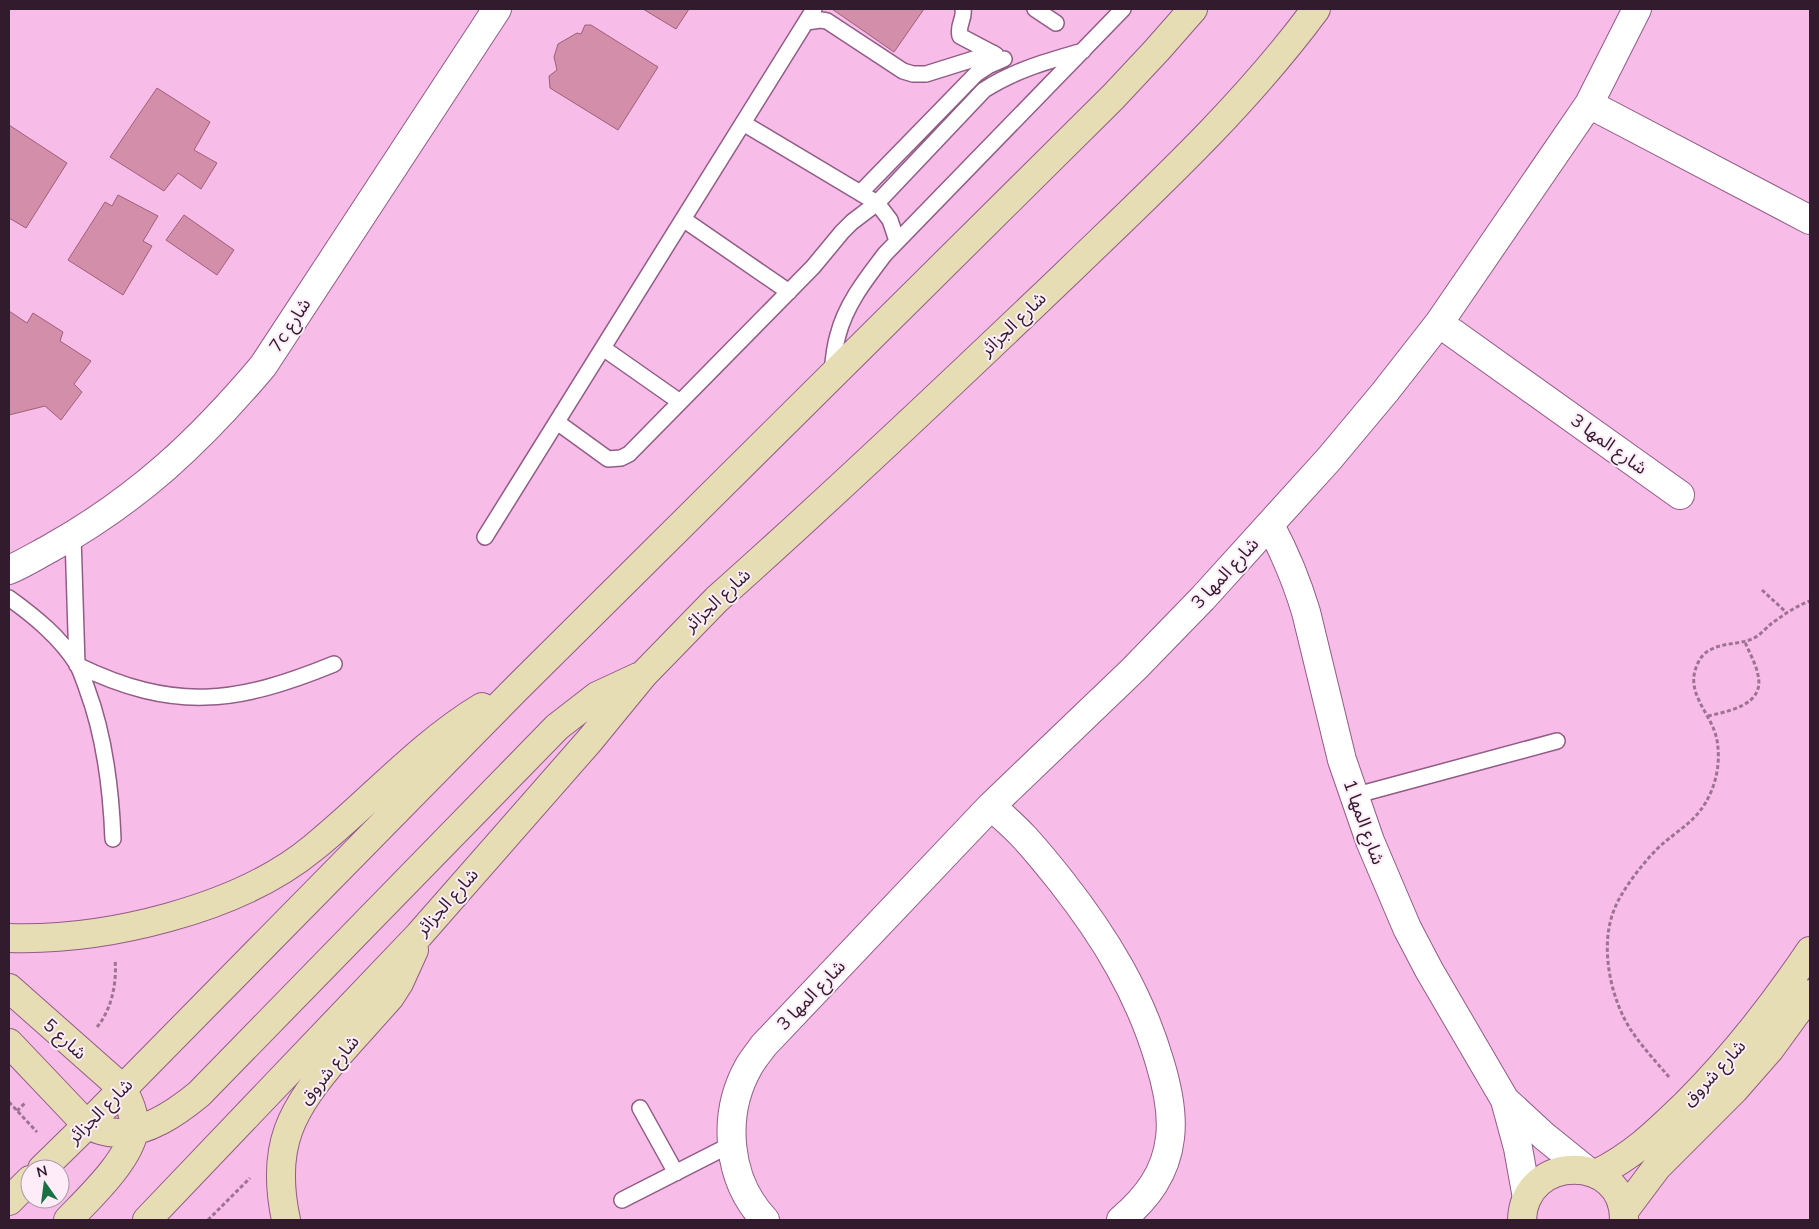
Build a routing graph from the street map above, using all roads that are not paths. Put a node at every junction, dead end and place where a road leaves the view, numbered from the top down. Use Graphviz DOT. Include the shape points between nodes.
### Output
graph roads {
  1 [pos="497,9"];
  2 [pos="814,9"];
  3 [pos="963,9"];
  4 [pos="1035,9"];
  5 [pos="1123,9"];
  6 [pos="1193,9"];
  7 [pos="1316,9"];
  8 [pos="1638,9"];
  9 [pos="806,22"];
  10 [pos="1056,23"];
  11 [pos="1083,51"];
  12 [pos="999,56"];
  13 [pos="1024,68"];
  14 [pos="1589,104"];
  15 [pos="743,123"];
  16 [pos="860,193"];
  17 [pos="877,203"];
  18 [pos="683,219"];
  19 [pos="1810,220"];
  20 [pos="897,241"];
  21 [pos="788,292"];
  22 [pos="1439,323"];
  23 [pos="603,348"];
  24 [pos="831,377"];
  25 [pos="680,402"];
  26 [pos="557,422"];
  27 [pos="1680,495"];
  28 [pos="1270,525"];
  29 [pos="73,536"];
  30 [pos="485,537"];
  31 [pos="9,570"];
  32 [pos="9,598"];
  33 [pos="334,664"];
  34 [pos="78,665"];
  35 [pos="644,674"];
  36 [pos="516,689"];
  37 [pos="1557,742"];
  38 [pos="1353,796"];
  39 [pos="991,806"];
  40 [pos="112,839"];
  41 [pos="418,935"];
  42 [pos="9,938"];
  43 [pos="1810,951"];
  44 [pos="9,988"];
  45 [pos="1810,994"];
  46 [pos="9,1042"];
  47 [pos="122,1088"];
  48 [pos="1505,1100"];
  49 [pos="640,1108"];
  50 [pos="87,1125"];
  51 [pos="134,1130"];
  52 [pos="732,1144"];
  53 [pos="52,1159"];
  54 [pos="1591,1172"];
  55 [pos="676,1173"];
  56 [pos="20,1190"];
  57 [pos="622,1200"];
  58 [pos="9,1201"];
  59 [pos="1522,1213"];
  60 [pos="1624,1216"];
  61 [pos="68,1220"];
  62 [pos="147,1220"];
  63 [pos="286,1220"];
  64 [pos="765,1220"];
  65 [pos="1121,1220"];
  1 -- 29 [label="street, 7c شارع" via="263,366 191,446 150,482"];
  2 -- 9 [label="lane"];
  3 -- 12 [label="lane" via="960,36"];
  4 -- 10 [label="lane"];
  5 -- 11 [label="lane"];
  6 -- 24 [label="main road, شارع الجزائر" via="1113,96"];
  7 -- 35 [label="main road, شارع الجزائر" via="1257,83 1213,131 983,354 717,599"];
  8 -- 14 [label="street, شارع المها 3"];
  9 -- 12 [label="lane" via="827,21 903,71 913,74 926,74"];
  9 -- 15 [label="lane"];
  11 -- 13 [label="lane"];
  11 -- 20 [label="lane"];
  12 -- 13 [label="lane"];
  12 -- 16 [label="lane" via="976,74"];
  13 -- 17 [label="lane" via="984,90"];
  14 -- 19 [label="street"];
  14 -- 22 [label="street, شارع المها 3"];
  15 -- 16 [label="lane"];
  15 -- 18 [label="lane"];
  16 -- 17 [label="lane"];
  17 -- 20 [label="lane" via="890,220"];
  17 -- 21 [label="lane" via="847,227"];
  18 -- 21 [label="lane"];
  18 -- 23 [label="lane"];
  20 -- 24 [label="lane" via="859,288 846,313 838,335"];
  21 -- 25 [label="lane"];
  22 -- 27 [label="street, شارع المها 3"];
  22 -- 28 [label="street, شارع المها 3" via="1373,407"];
  23 -- 25 [label="lane"];
  23 -- 26 [label="lane"];
  24 -- 36 [label="main road, شارع الجزائر"];
  25 -- 26 [label="lane" via="630,454 621,458 608,459"];
  26 -- 30 [label="lane"];
  28 -- 38 [label="street, شارع المها 1" via="1291,568 1306,612"];
  28 -- 39 [label="street, شارع المها 3" via="1134,669"];
  29 -- 31 [label="street, 7c شارع"];
  29 -- 34 [label="lane"];
  32 -- 34 [label="lane" via="41,623"];
  33 -- 34 [label="lane" via="278,685 218,698 189,698 131,688"];
  34 -- 40 [label="lane" via="106,759"];
  35 -- 41 [label="main road, شارع الجزائر"];
  35 -- 51 [label="main road" via="597,696 557,727 199,1094 179,1110"];
  36 -- 42 [label="main road" via="436,738 311,850 250,887 182,913 147,922 58,937"];
  36 -- 47 [label="main road, شارع الجزائر"];
  37 -- 38 [label="lane"];
  38 -- 48 [label="street, شارع المها 1" via="1407,928"];
  39 -- 52 [label="street, شارع المها 3" via="764,1045 749,1066 738,1091 732,1118"];
  39 -- 65 [label="street" via="1024,837 1100,934 1139,1003 1153,1038 1164,1075 1170,1138 1165,1162 1154,1186"];
  41 -- 62 [label="main road, شارع الجزائر"];
  41 -- 63 [label="main road, شارع شروق" via="407,968 390,997 316,1080 300,1104 287,1134 280,1174"];
  43 -- 54 [label="main road, شارع شروق" via="1720,1069 1651,1139"];
  44 -- 47 [label="main road, شارع 5"];
  45 -- 60 [label="main road, شارع شروق" via="1770,1049 1734,1090 1657,1167"];
  46 -- 50 [label="main road"];
  47 -- 50 [label="main road, شارع الجزائر"];
  47 -- 51 [label="main road" via="130,1102"];
  48 -- 54 [label="street, شارع المها 1" via="1544,1136"];
  48 -- 59 [label="street, شارع المها 1" via="1518,1148"];
  49 -- 55 [label="lane"];
  50 -- 51 [label="main road" via="116,1133"];
  50 -- 53 [label="main road, شارع الجزائر"];
  51 -- 61 [label="main road" via="112,1173"];
  52 -- 55 [label="lane"];
  52 -- 64 [label="street, شارع المها 3" via="736,1171 746,1196"];
  54 -- 59 [label="main road" via="1568,1169 1551,1174 1537,1184"];
  54 -- 60 [label="main road" via="1614,1189 1621,1200"];
  55 -- 57 [label="lane"];
  56 -- 58 [label="main road"];
}
